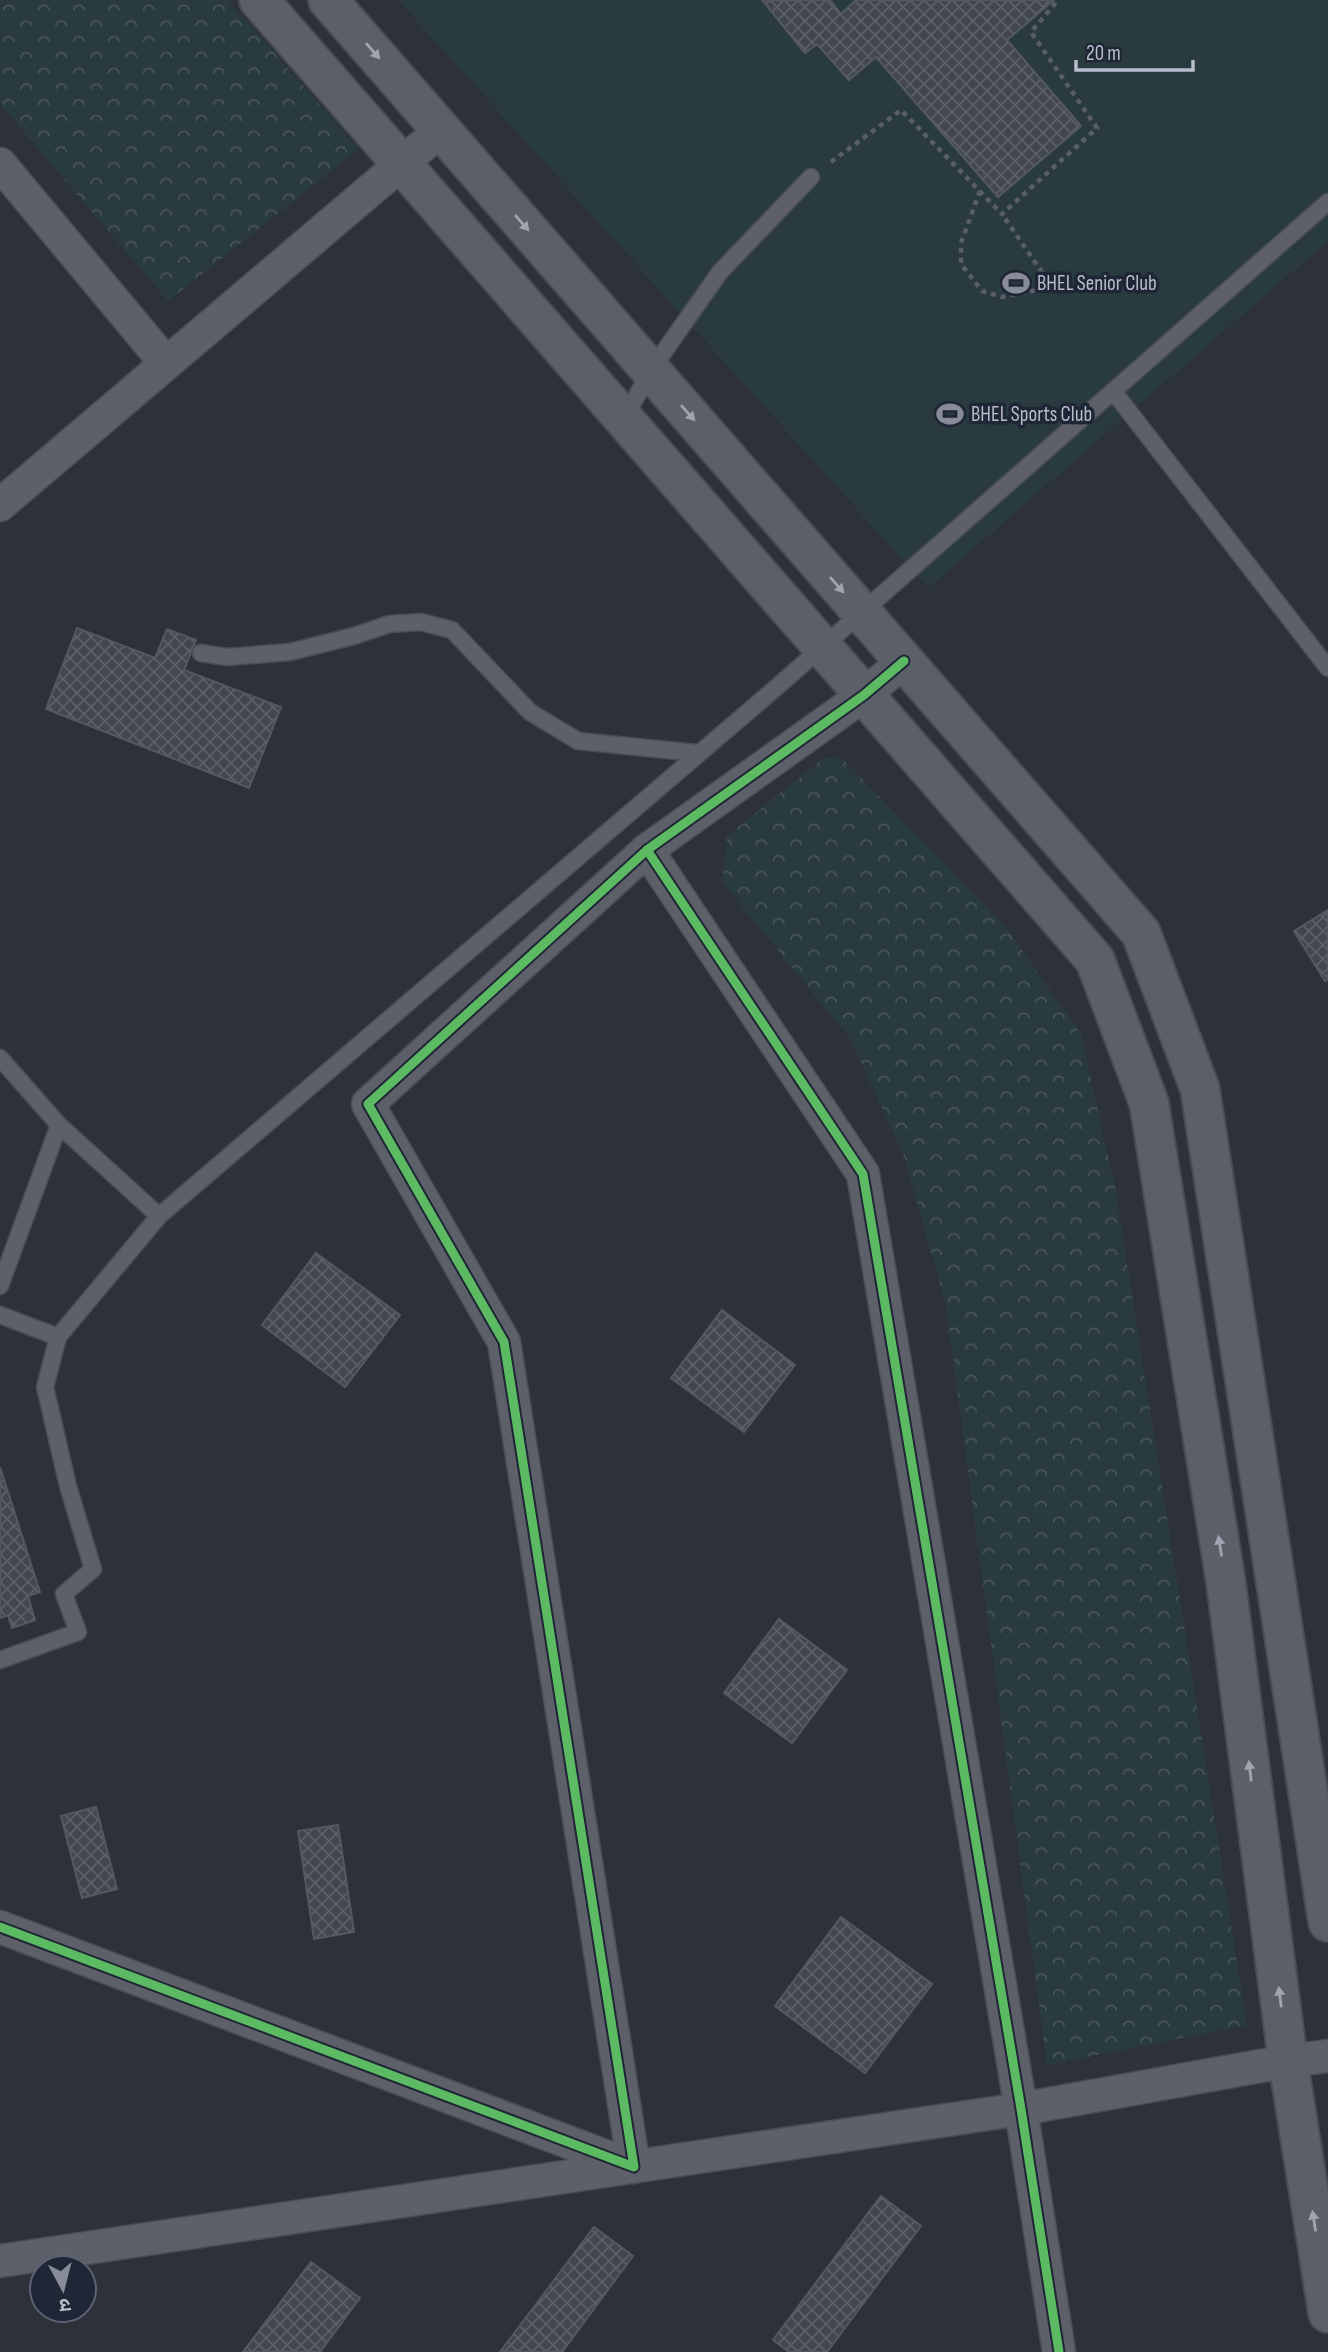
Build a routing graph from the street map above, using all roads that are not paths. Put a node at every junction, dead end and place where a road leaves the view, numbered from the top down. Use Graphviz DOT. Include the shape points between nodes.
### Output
graph roads {
  1 [pos="259,0"];
  2 [pos="328,0"];
  3 [pos="441,130"];
  4 [pos="0,164"];
  5 [pos="401,164"];
  6 [pos="811,177"];
  7 [pos="1328,202"];
  8 [pos="165,362"];
  9 [pos="651,370"];
  10 [pos="1114,391"];
  11 [pos="624,419"];
  12 [pos="0,505"];
  13 [pos="861,612"];
  14 [pos="822,647"];
  15 [pos="201,653"];
  16 [pos="904,661"];
  17 [pos="1328,668"];
  18 [pos="863,695"];
  19 [pos="697,753"];
  20 [pos="647,850"];
  21 [pos="0,1058"];
  22 [pos="59,1125"];
  23 [pos="159,1216"];
  24 [pos="0,1286"];
  25 [pos="0,1315"];
  26 [pos="58,1337"];
  27 [pos="0,1660"];
  28 [pos="1328,1922"];
  29 [pos="0,1927"];
  30 [pos="1328,2056"];
  31 [pos="1289,2061"];
  32 [pos="1021,2109"];
  33 [pos="634,2167"];
  34 [pos="0,2261"];
  35 [pos="1328,2313"];
  36 [pos="1059,2352"];
  1 -- 5 [label="main road"];
  2 -- 3 [label="main road, one-way"];
  3 -- 5 [label="street"];
  3 -- 9 [label="main road, one-way"];
  4 -- 8 [label="street"];
  5 -- 8 [label="street"];
  5 -- 11 [label="main road"];
  6 -- 9 [label="lane" via="720,272"];
  7 -- 10 [label="lane"];
  8 -- 12 [label="street"];
  9 -- 11 [label="lane"];
  9 -- 13 [label="main road, one-way"];
  10 -- 13 [label="lane"];
  10 -- 17 [label="lane"];
  11 -- 14 [label="main road"];
  13 -- 14 [label="lane"];
  13 -- 16 [label="main road"];
  14 -- 18 [label="main road"];
  14 -- 19 [label="lane"];
  15 -- 19 [label="lane" via="227,657 290,652 389,624 421,622 452,630 530,712 578,741"];
  16 -- 18 [label="street"];
  16 -- 28 [label="main road" via="1141,933 1200,1089"];
  18 -- 20 [label="street"];
  31 -- 18 [label="main road, one-way" via="1226,1583 1149,1103 1095,960"];
  19 -- 23 [label="lane"];
  20 -- 32 [label="street" via="863,1174"];
  20 -- 33 [label="street" via="368,1104 504,1342"];
  21 -- 22 [label="lane"];
  22 -- 23 [label="lane"];
  22 -- 24 [label="lane"];
  23 -- 26 [label="lane"];
  25 -- 26 [label="lane"];
  26 -- 27 [label="lane" via="45,1387 93,1569 64,1594 78,1632"];
  29 -- 33 [label="street"];
  30 -- 31 [label="street"];
  31 -- 32 [label="street"];
  35 -- 31 [label="main road, one-way"];
  32 -- 33 [label="street"];
  32 -- 36 [label="street"];
  33 -- 34 [label="street"];
}
